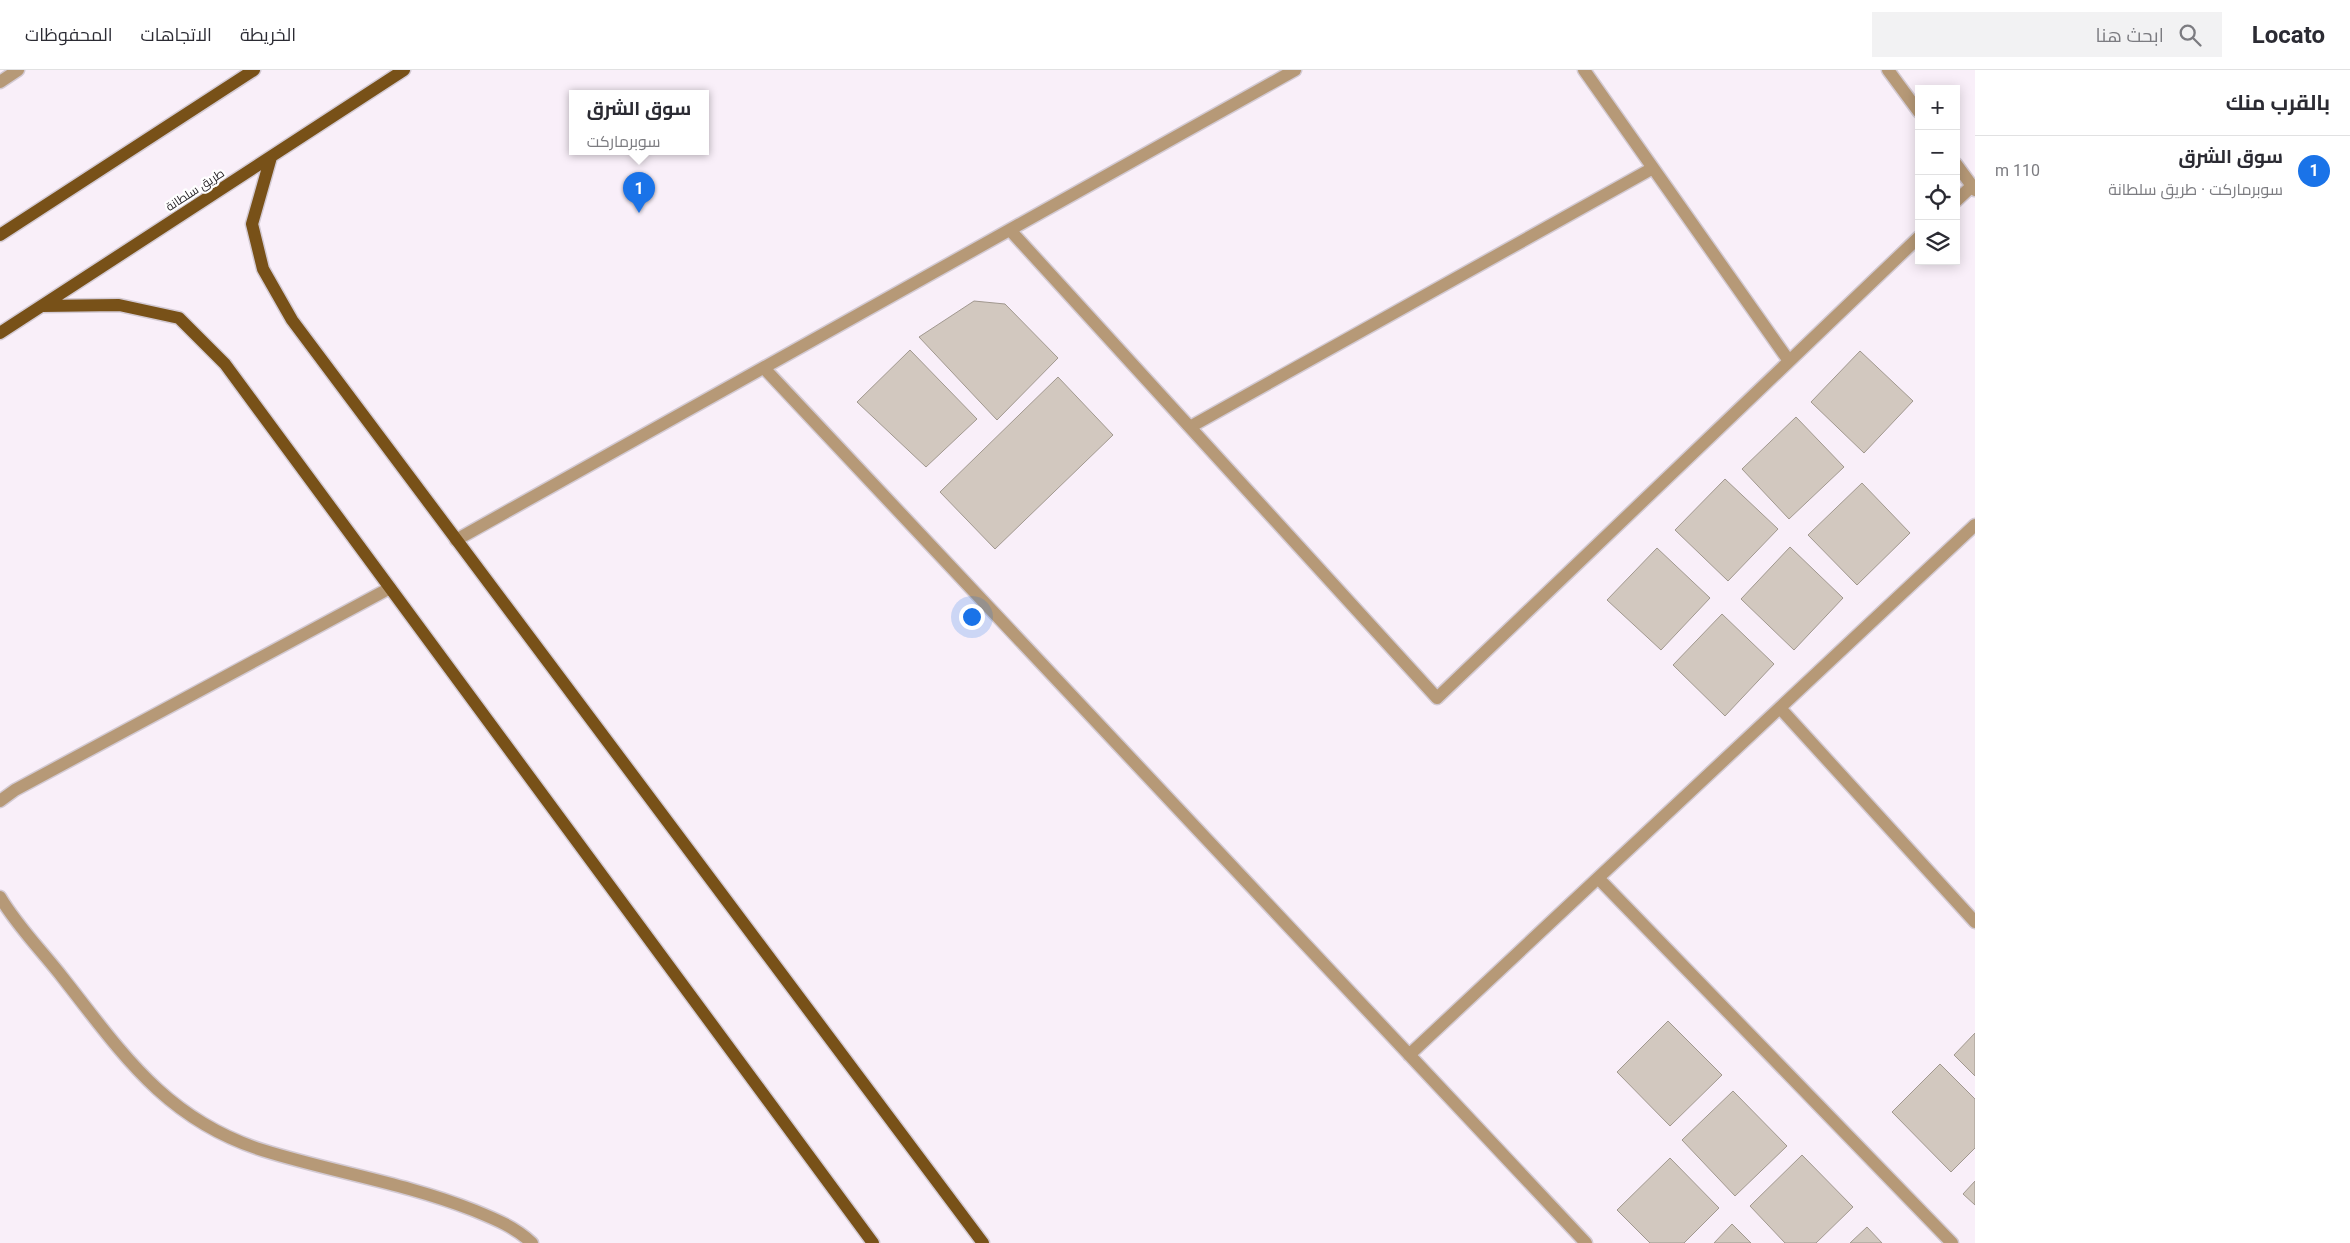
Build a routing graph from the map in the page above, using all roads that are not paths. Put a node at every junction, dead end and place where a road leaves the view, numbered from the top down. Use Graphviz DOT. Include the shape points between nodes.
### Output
graph roads {
  1 [pos="18,70"];
  2 [pos="254,70"];
  3 [pos="404,70"];
  4 [pos="1295,70"];
  5 [pos="1584,70"];
  6 [pos="1888,70"];
  7 [pos="0,82"];
  8 [pos="1915,107"];
  9 [pos="270,157"];
  10 [pos="1653,168"];
  11 [pos="1960,169"];
  12 [pos="1974,188"];
  13 [pos="1960,198"];
  14 [pos="1010,230"];
  15 [pos="0,235"];
  16 [pos="1915,241"];
  17 [pos="42,306"];
  18 [pos="0,333"];
  19 [pos="1789,361"];
  20 [pos="764,368"];
  21 [pos="1190,426"];
  22 [pos="1975,525"];
  23 [pos="456,540"];
  24 [pos="390,588"];
  25 [pos="1780,708"];
  26 [pos="0,801"];
  27 [pos="1598,878"];
  28 [pos="0,897"];
  29 [pos="1975,922"];
  30 [pos="1410,1055"];
  31 [pos="532,1243"];
  32 [pos="873,1243"];
  33 [pos="983,1243"];
  34 [pos="1586,1243"];
  35 [pos="1952,1243"];
  1 -- 7 [label="street"];
  2 -- 15 [label="main road"];
  3 -- 9 [label="main road, طريق سلطانة"];
  4 -- 14 [label="street"];
  5 -- 10 [label="street"];
  6 -- 8 [label="street"];
  9 -- 17 [label="main road, طريق سلطانة"];
  9 -- 23 [label="main road" via="252,224 263,269 292,320"];
  10 -- 19 [label="street"];
  10 -- 21 [label="street"];
  11 -- 12 [label="street"];
  12 -- 13 [label="street"];
  14 -- 20 [label="street"];
  14 -- 21 [label="street"];
  16 -- 19 [label="street"];
  17 -- 18 [label="main road, طريق سلطانة"];
  17 -- 24 [label="main road" via="119,305 179,318 225,364"];
  19 -- 21 [label="street" via="1437,698"];
  20 -- 23 [label="street"];
  20 -- 30 [label="street"];
  22 -- 25 [label="street"];
  23 -- 33 [label="main road"];
  24 -- 26 [label="street"];
  24 -- 32 [label="main road"];
  25 -- 27 [label="street"];
  25 -- 29 [label="street"];
  27 -- 30 [label="street"];
  27 -- 35 [label="street"];
  28 -- 31 [label="street" via="130,1064 155,1090 190,1115 224,1135 262,1150 444,1199 520,1231"];
  30 -- 34 [label="street"];
}
